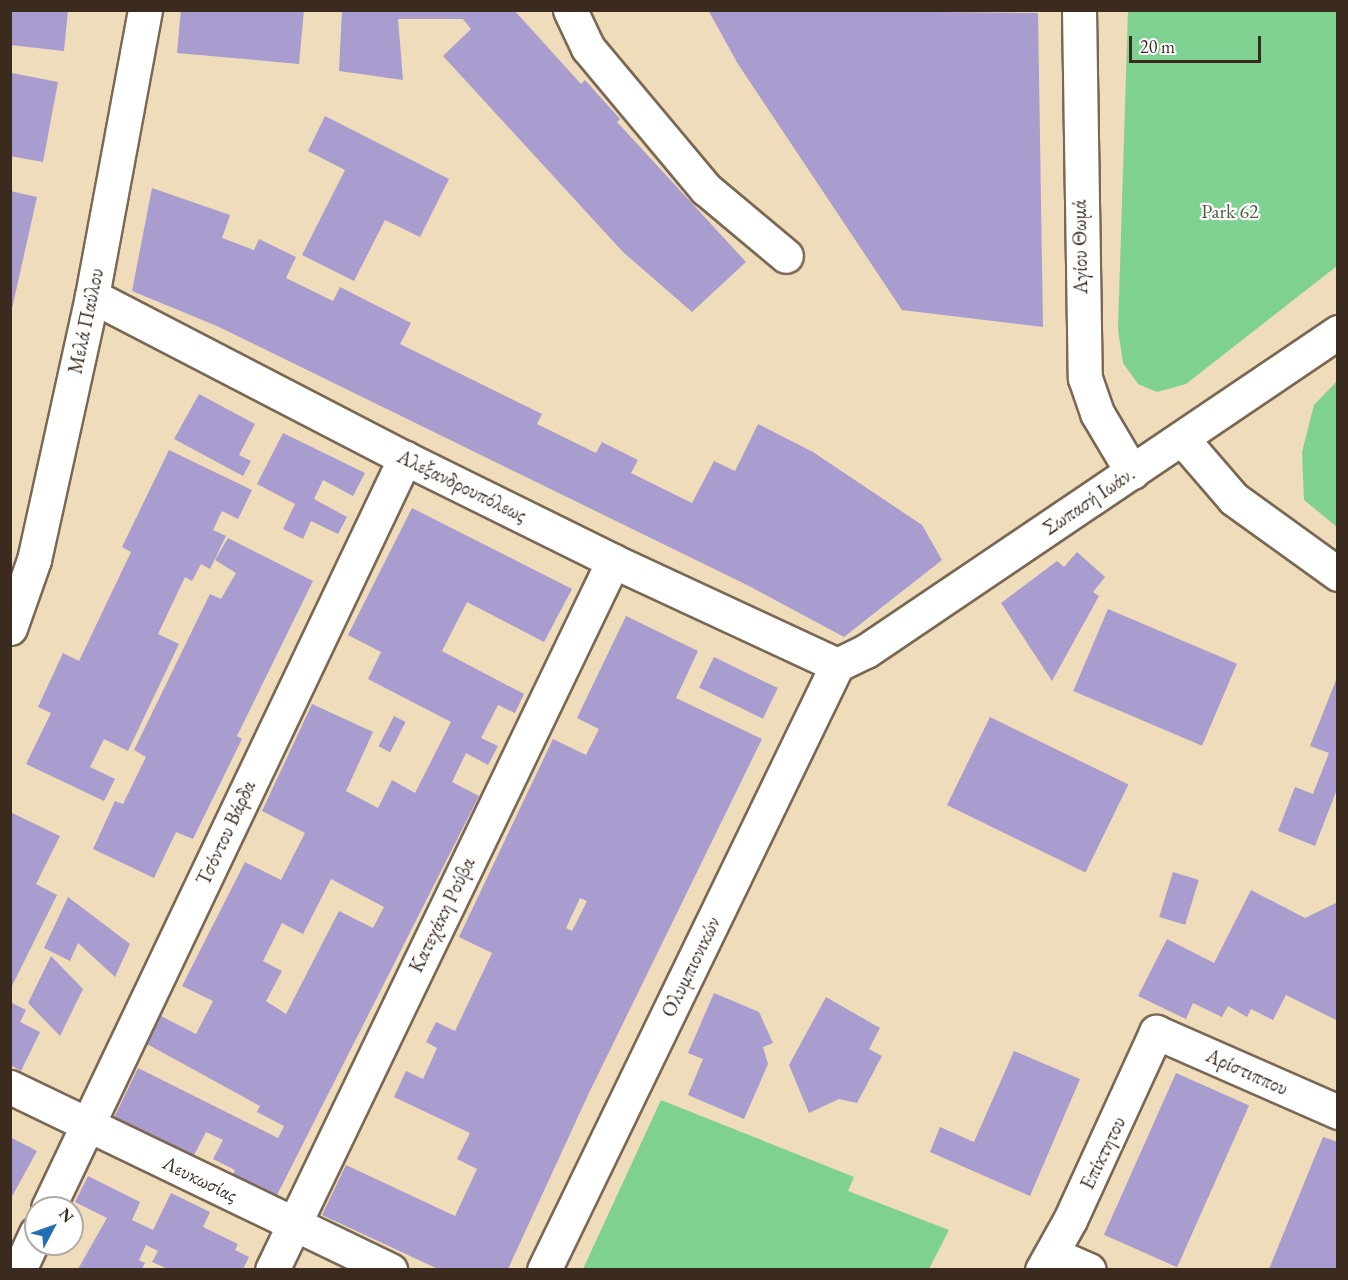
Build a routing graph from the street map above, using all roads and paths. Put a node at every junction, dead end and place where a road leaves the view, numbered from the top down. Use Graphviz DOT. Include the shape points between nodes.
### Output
graph roads {
  1 [pos="145,10"];
  2 [pos="570,10"];
  3 [pos="1079,10"];
  4 [pos="786,256"];
  5 [pos="92,296"];
  6 [pos="1338,332"];
  7 [pos="1183,440"];
  8 [pos="405,458"];
  9 [pos="1132,471"];
  10 [pos="22,556"];
  11 [pos="613,561"];
  12 [pos="1338,574"];
  13 [pos="10,628"];
  14 [pos="837,665"];
  15 [pos="1156,1032"];
  16 [pos="10,1087"];
  17 [pos="1338,1112"];
  18 [pos="87,1125"];
  19 [pos="54,1196"];
  20 [pos="294,1224"];
  21 [pos="1047,1262"];
  22 [pos="272,1269"];
  23 [pos="390,1269"];
  24 [pos="544,1269"];
  25 [pos="1089,1269"];
  1 -- 5 [label="street, Μελά Παύλου"];
  2 -- 4 [label="street" via="588,48 706,189"];
  3 -- 9 [label="street, Αγίου Θωμά" via="1085,378 1097,413"];
  5 -- 8 [label="street, Αλεξανδρουπόλεως"];
  5 -- 10 [label="street, Μελά Παύλου"];
  6 -- 7 [label="street, Σωπασή Ιωάν."];
  7 -- 9 [label="street, Σωπασή Ιωάν."];
  7 -- 12 [label="street" via="1234,499"];
  8 -- 11 [label="street, Αλεξανδρουπόλεως"];
  8 -- 18 [label="street, Τσόντου Βάρδα"];
  9 -- 14 [label="street, Σωπασή Ιωάν." via="866,651"];
  10 -- 13 [label="street, Μελά Παύλου"];
  11 -- 14 [label="street, Αλεξανδρουπόλεως"];
  11 -- 20 [label="street, Κατεχάκη Ρούβα"];
  14 -- 24 [label="street, Ολυμπιονικών"];
  15 -- 17 [label="street, Αρίστιππου"];
  15 -- 21 [label="street, Επίκτητου" via="1128,1101"];
  16 -- 18 [label="street, Λευκωσίας"];
  18 -- 19 [label="street, Τσόντου Βάρδα"];
  18 -- 20 [label="street, Λευκωσίας"];
  20 -- 22 [label="street, Κατεχάκη Ρούβα"];
  20 -- 23 [label="street, Λευκωσίας"];
  21 -- 25 [label="street"];
}
